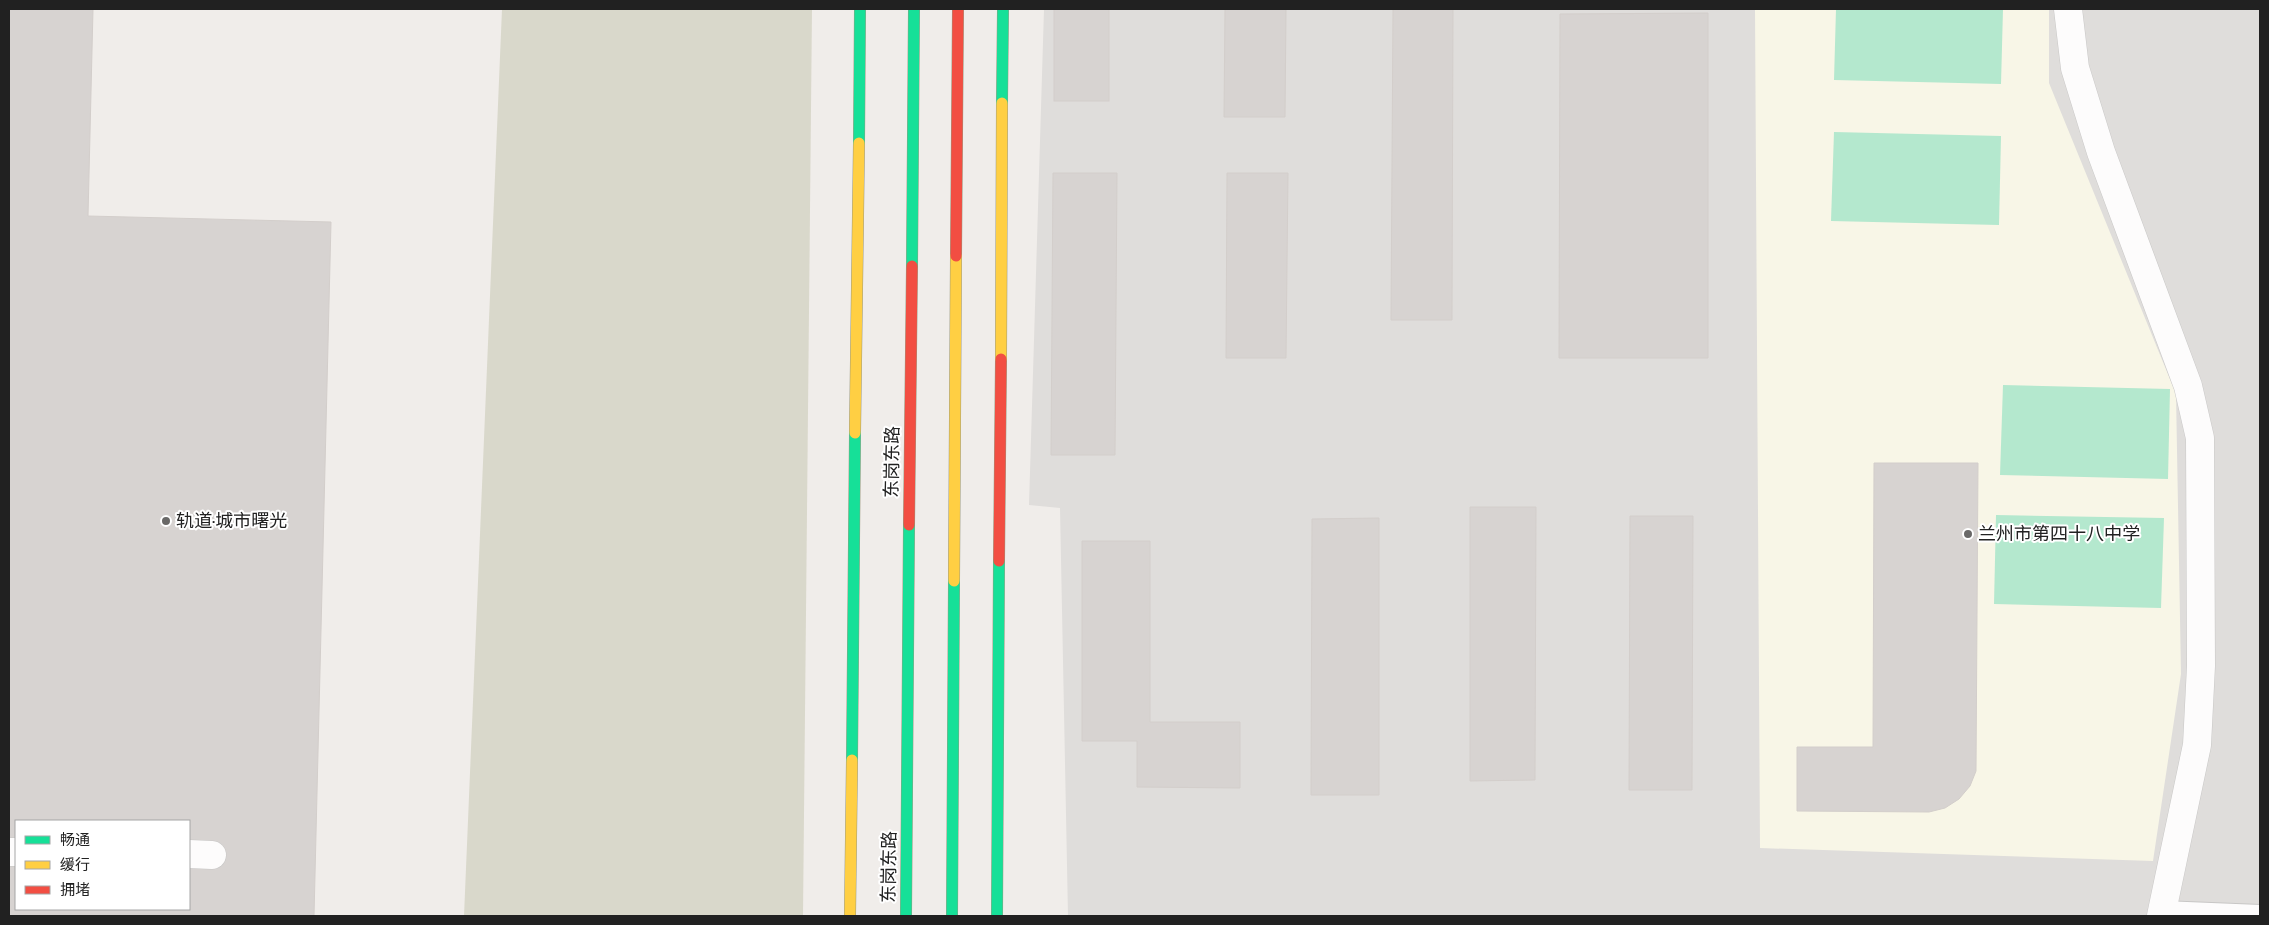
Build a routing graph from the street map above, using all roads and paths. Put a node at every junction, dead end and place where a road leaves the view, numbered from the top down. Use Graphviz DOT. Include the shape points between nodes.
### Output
graph roads {
  1 [pos="860,9"];
  2 [pos="914,9"];
  3 [pos="958,9"];
  4 [pos="1003,9"];
  5 [pos="2068,9"];
  6 [pos="2161,912"];
  7 [pos="2260,913"];
  8 [pos="850,916"];
  9 [pos="906,916"];
  10 [pos="952,916"];
  11 [pos="997,916"];
  1 -- 8 [label="street"];
  2 -- 9 [label="street, 东岗东路"];
  3 -- 10 [label="street"];
  4 -- 11 [label="street"];
  5 -- 6 [label="street" via="2078,77 2101,152 2188,386 2200,438 2201,666 2197,745"];
  6 -- 7 [label="lane"];
}
